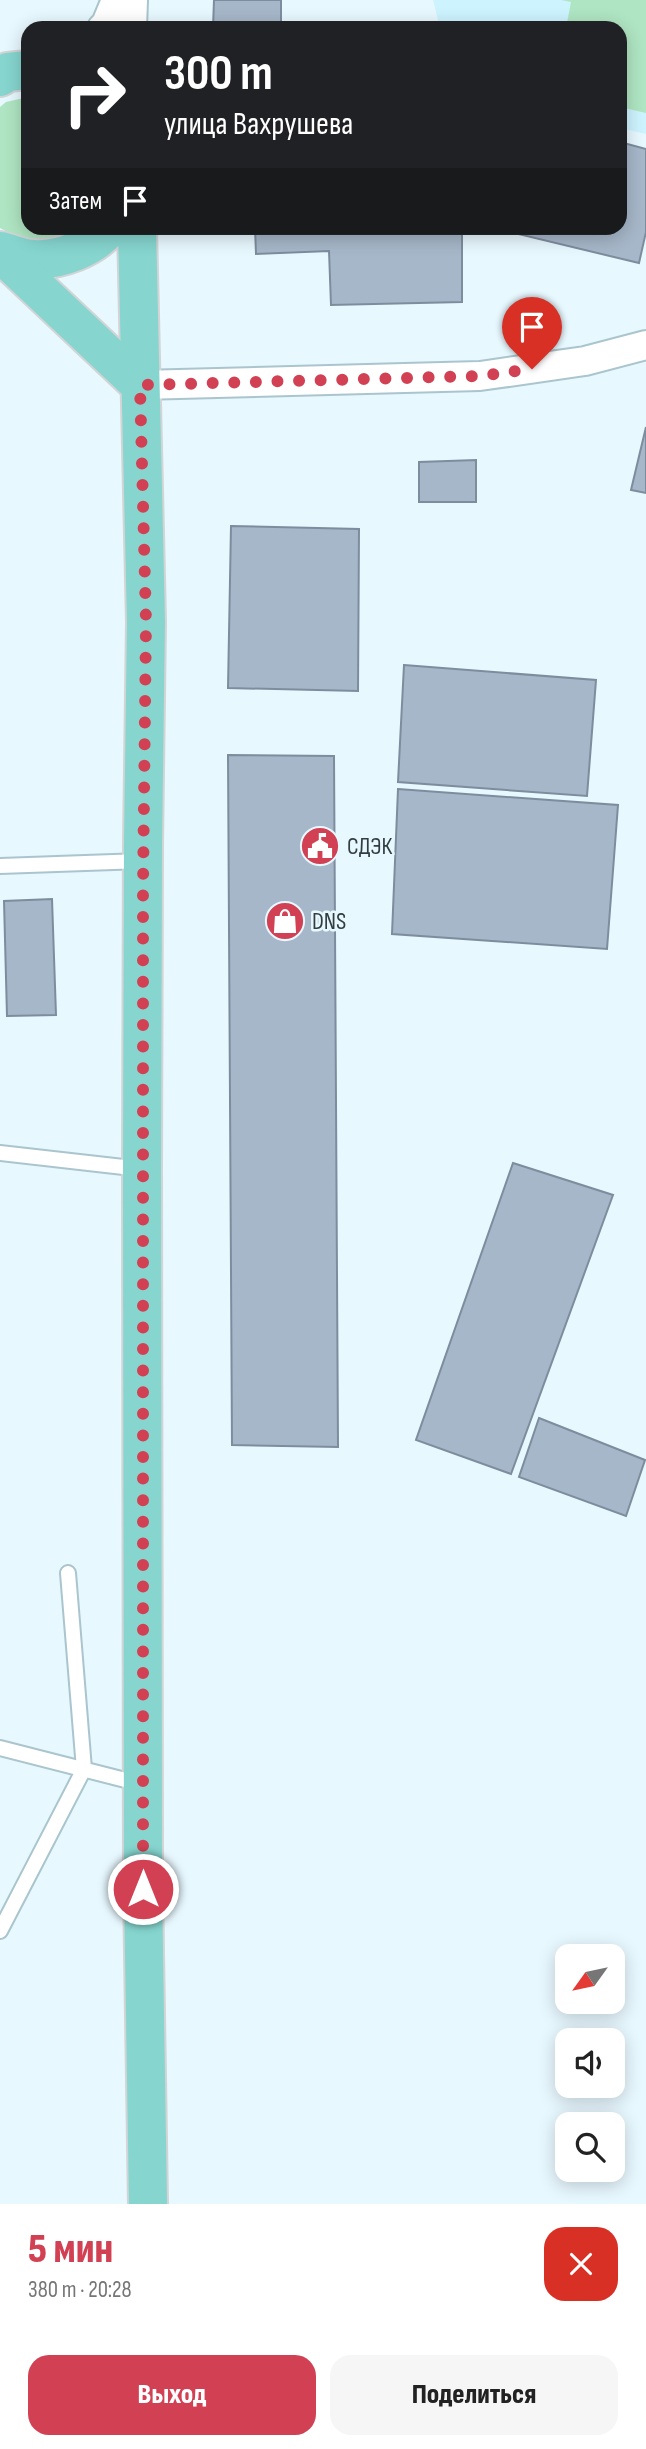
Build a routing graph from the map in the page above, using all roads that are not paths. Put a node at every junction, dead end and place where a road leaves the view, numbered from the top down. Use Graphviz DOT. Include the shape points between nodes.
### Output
graph roads {
  1 [pos="116,0"];
  2 [pos="133,0"];
  3 [pos="107,21"];
  4 [pos="132,21"];
  5 [pos="103,235"];
  6 [pos="136,235"];
  7 [pos="0,252"];
  8 [pos="646,345"];
  9 [pos="140,385"];
  10 [pos="143,861"];
  11 [pos="0,866"];
  12 [pos="0,1153"];
  13 [pos="142,1169"];
  14 [pos="68,1573"];
  15 [pos="0,1748"];
  16 [pos="84,1769"];
  17 [pos="143,1784"];
  18 [pos="0,1931"];
  19 [pos="148,2204"];
  1 -- 3 [label="street"];
  2 -- 4 [label="street"];
  5 -- 7 [label="main road" via="70,254 33,259"];
  6 -- 9 [label="main road"];
  7 -- 9 [label="main road"];
  8 -- 9 [label="street" via="584,361 480,376"];
  9 -- 10 [label="main road" via="146,622"];
  10 -- 11 [label="lane"];
  10 -- 13 [label="main road"];
  12 -- 13 [label="lane"];
  13 -- 17 [label="main road"];
  14 -- 16 [label="lane"];
  15 -- 16 [label="lane"];
  16 -- 17 [label="lane"];
  16 -- 18 [label="lane"];
  17 -- 19 [label="main road"];
}
